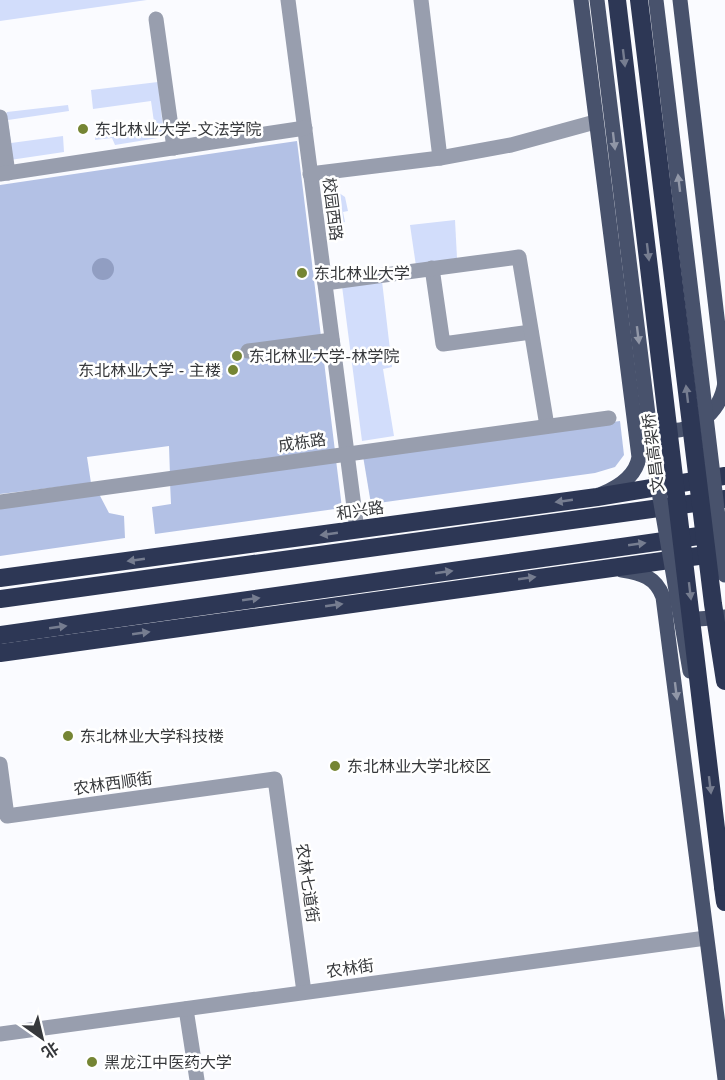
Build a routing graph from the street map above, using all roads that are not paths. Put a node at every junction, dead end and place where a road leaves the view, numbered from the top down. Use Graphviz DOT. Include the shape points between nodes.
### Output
graph roads {
  1 [pos="288,0"];
  2 [pos="421,0"];
  3 [pos="581,0"];
  4 [pos="597,0"];
  5 [pos="617,0"];
  6 [pos="639,0"];
  7 [pos="656,0"];
  8 [pos="680,0"];
  9 [pos="156,19"];
  10 [pos="0,117"];
  11 [pos="595,122"];
  12 [pos="305,128"];
  13 [pos="174,148"];
  14 [pos="440,159"];
  15 [pos="4,173"];
  16 [pos="310,174"];
  17 [pos="432,268"];
  18 [pos="325,282"];
  19 [pos="531,332"];
  20 [pos="332,340"];
  21 [pos="248,351"];
  22 [pos="725,384"];
  23 [pos="632,400"];
  24 [pos="609,418"];
  25 [pos="547,426"];
  26 [pos="347,454"];
  27 [pos="725,476"];
  28 [pos="725,488"];
  29 [pos="618,493"];
  30 [pos="597,497"];
  31 [pos="725,499"];
  32 [pos="0,502"];
  33 [pos="357,530"];
  34 [pos="725,532"];
  35 [pos="725,552"];
  36 [pos="607,567"];
  37 [pos="725,575"];
  38 [pos="0,578"];
  39 [pos="0,599"];
  40 [pos="725,617"];
  41 [pos="0,635"];
  42 [pos="0,652"];
  43 [pos="671,654"];
  44 [pos="725,681"];
  45 [pos="706,752"];
  46 [pos="0,764"];
  47 [pos="276,779"];
  48 [pos="724,895"];
  49 [pos="705,938"];
  50 [pos="304,992"];
  51 [pos="186,1009"];
  52 [pos="0,1034"];
  53 [pos="725,1079"];
  54 [pos="197,1080"];
  1 -- 12 [label="street, 校园西路"];
  2 -- 14 [label="street"];
  3 -- 11 [label="main road"];
  4 -- 45 [label="main road, one-way, bridge" via="654,463 677,609"];
  5 -- 45 [label="highway, 文昌高架桥, one-way, bridge" via="692,607"];
  44 -- 6 [label="highway, one-way, bridge"];
  37 -- 7 [label="main road, one-way, bridge"];
  8 -- 22 [label="main road"];
  9 -- 13 [label="street"];
  10 -- 15 [label="street"];
  11 -- 14 [label="street"];
  11 -- 23 [label="main road"];
  12 -- 13 [label="street"];
  12 -- 16 [label="street, 校园西路"];
  13 -- 15 [label="street"];
  14 -- 16 [label="street"];
  16 -- 18 [label="street, 校园西路"];
  17 -- 18 [label="street"];
  17 -- 19 [label="street" via="519,257"];
  17 -- 19 [label="street" via="443,344"];
  18 -- 20 [label="street, 校园西路"];
  19 -- 25 [label="street"];
  20 -- 21 [label="street"];
  20 -- 26 [label="street, 校园西路"];
  22 -- 23 [label="main road" via="721,401 704,421 680,430 652,426 643,420"];
  23 -- 30 [label="main road" via="637,468 622,483"];
  24 -- 25 [label="street, 成栋路"];
  25 -- 26 [label="street, 成栋路"];
  26 -- 32 [label="street, 成栋路"];
  26 -- 33 [label="street, 校园西路"];
  27 -- 29 [label="highway, 和兴路"];
  28 -- 29 [label="highway"];
  29 -- 30 [label="highway, 和兴路"];
  30 -- 33 [label="highway, 和兴路, one-way"];
  31 -- 39 [label="highway"];
  33 -- 38 [label="highway, 和兴路, one-way"];
  41 -- 34 [label="highway, one-way"];
  35 -- 36 [label="highway"];
  42 -- 36 [label="highway, one-way"];
  36 -- 43 [label="main road" via="642,574 656,582 663,597"];
  40 -- 43 [label="main road" via="687,622 674,639"];
  43 -- 49 [label="main road, one-way"];
  45 -- 48 [label="highway, 文昌高架桥, one-way, bridge"];
  46 -- 47 [label="street, 农林西顺街" via="7,816"];
  47 -- 50 [label="street, 农林七道街"];
  49 -- 50 [label="street, 农林街"];
  49 -- 53 [label="main road"];
  50 -- 51 [label="street, 农林街"];
  51 -- 52 [label="street, 农林街"];
  51 -- 54 [label="street"];
}
